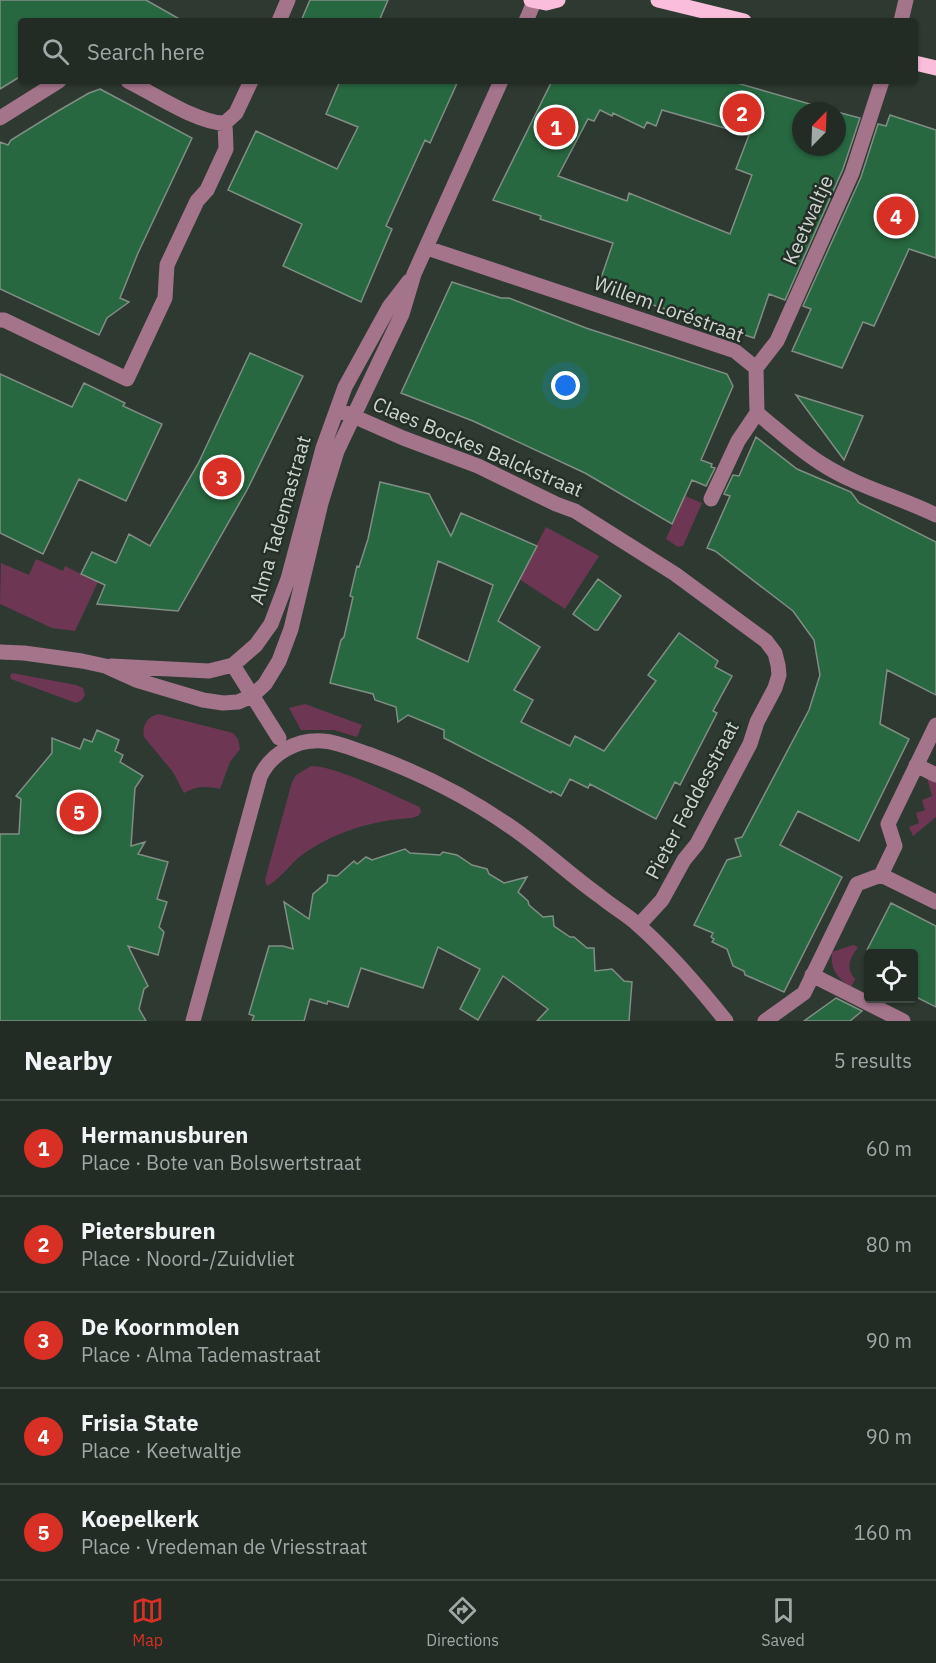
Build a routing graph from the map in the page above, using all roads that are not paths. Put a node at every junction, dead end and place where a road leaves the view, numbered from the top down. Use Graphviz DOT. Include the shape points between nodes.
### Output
graph roads {
  1 [pos="288,0"];
  2 [pos="558,0"];
  3 [pos="658,0"];
  4 [pos="906,0"];
  5 [pos="532,1"];
  6 [pos="280,18"];
  7 [pos="527,18"];
  8 [pos="732,18"];
  9 [pos="902,18"];
  10 [pos="918,64"];
  11 [pos="936,68"];
  12 [pos="54,84"];
  13 [pos="134,84"];
  14 [pos="250,84"];
  15 [pos="500,84"];
  16 [pos="881,84"];
  17 [pos="0,118"];
  18 [pos="225,123"];
  19 [pos="427,248"];
  20 [pos="414,274"];
  21 [pos="0,320"];
  22 [pos="756,368"];
  23 [pos="337,409"];
  24 [pos="757,412"];
  25 [pos="353,416"];
  26 [pos="711,499"];
  27 [pos="936,515"];
  28 [pos="0,652"];
  29 [pos="233,664"];
  30 [pos="105,666"];
  31 [pos="775,688"];
  32 [pos="252,696"];
  33 [pos="936,724"];
  34 [pos="282,744"];
  35 [pos="916,765"];
  36 [pos="936,775"];
  37 [pos="881,875"];
  38 [pos="936,902"];
  39 [pos="639,926"];
  40 [pos="812,975"];
  41 [pos="193,1021"];
  42 [pos="726,1021"];
  43 [pos="765,1021"];
  44 [pos="903,1021"];
  1 -- 6 [label="street"];
  2 -- 5 [label="main road"];
  3 -- 8 [label="main road"];
  4 -- 9 [label="street"];
  5 -- 7 [label="street"];
  10 -- 11 [label="main road"];
  12 -- 17 [label="street"];
  13 -- 18 [label="street" via="199,117"];
  14 -- 18 [label="street" via="236,113"];
  15 -- 19 [label="street"];
  16 -- 22 [label="street, Keetwaltje" via="847,183 777,341"];
  18 -- 21 [label="street" via="226,149 167,265 165,298 127,379"];
  19 -- 20 [label="street"];
  19 -- 22 [label="street, Willem Loréstraat" via="735,351"];
  20 -- 23 [label="street, Alma Tademastraat" via="389,307 355,367"];
  20 -- 25 [label="street, Alma Tademastraat" via="402,314"];
  22 -- 24 [label="street, Willem Loréstraat"];
  23 -- 25 [label="street, Claes Bockes Balckstraat"];
  23 -- 29 [label="street, Alma Tademastraat" via="272,624 256,645"];
  24 -- 26 [label="street" via="738,441"];
  24 -- 27 [label="street" via="822,464 870,489"];
  25 -- 31 [label="street, Claes Bockes Balckstraat" via="478,466 575,511 675,574 766,641 778,665"];
  25 -- 32 [label="street, Alma Tademastraat" via="331,469 291,629 272,674"];
  28 -- 30 [label="street"];
  29 -- 30 [label="street" via="209,671"];
  29 -- 32 [label="street"];
  30 -- 32 [label="street" via="136,680 203,700 238,702"];
  31 -- 39 [label="street, Pieter Feddesstraat" via="697,844 662,900"];
  32 -- 34 [label="street"];
  33 -- 35 [label="street"];
  34 -- 39 [label="street" via="332,742 434,782 510,826"];
  34 -- 41 [label="street" via="260,777"];
  35 -- 36 [label="street"];
  35 -- 37 [label="street" via="888,824 895,846"];
  37 -- 38 [label="street"];
  37 -- 40 [label="street" via="857,884"];
  39 -- 42 [label="street"];
  40 -- 43 [label="street" via="804,993"];
  40 -- 44 [label="street"];
}
